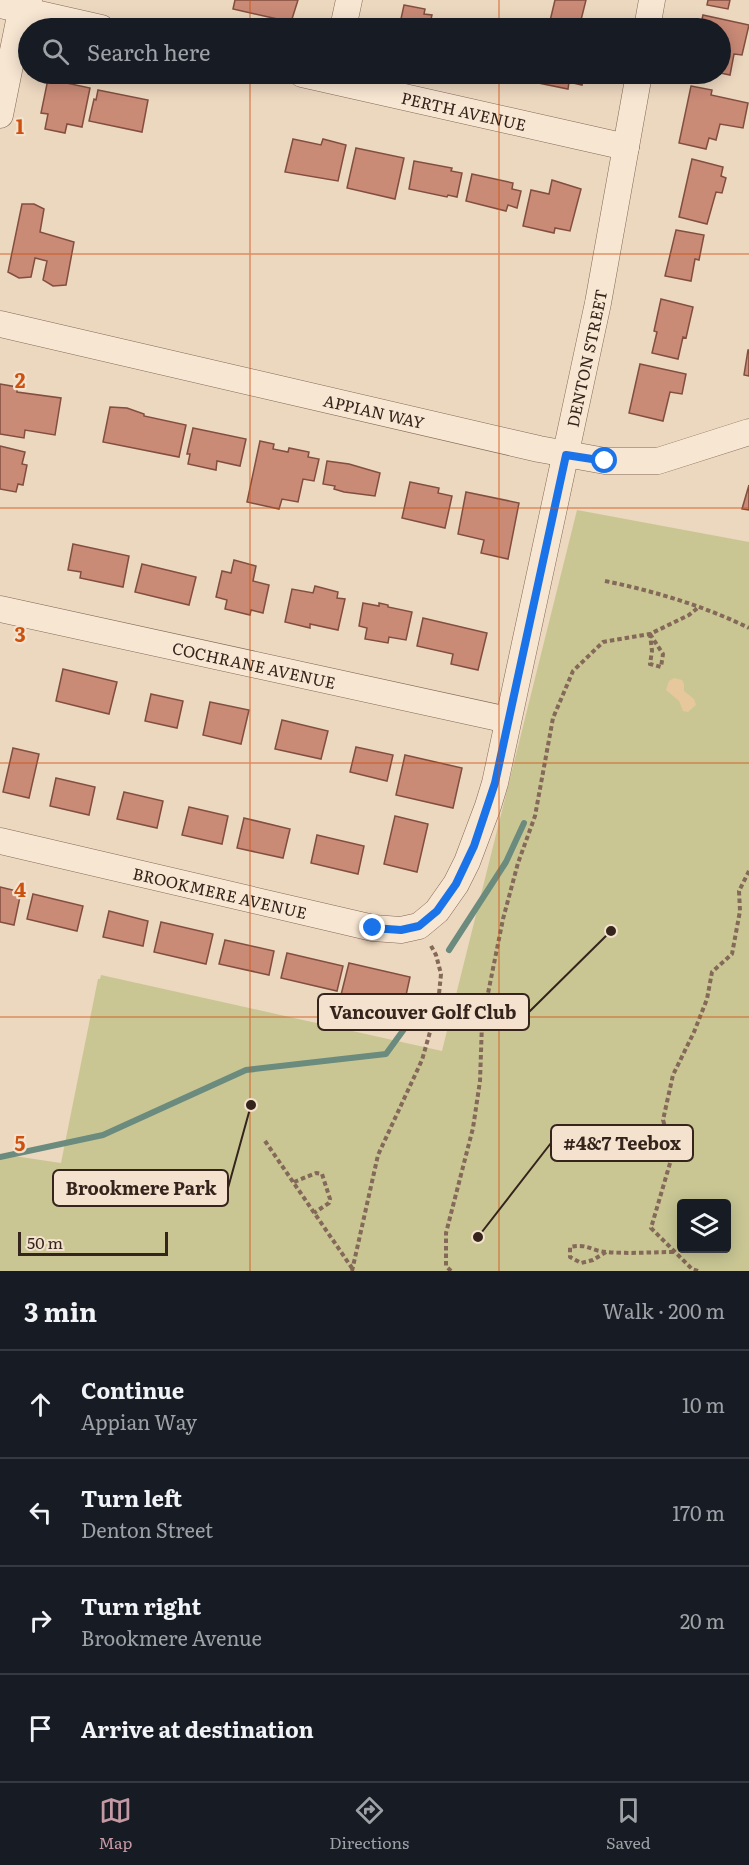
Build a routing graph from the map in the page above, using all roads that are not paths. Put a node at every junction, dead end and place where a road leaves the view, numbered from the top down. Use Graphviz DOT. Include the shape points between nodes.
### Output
graph roads {
  1 [pos="349,0"];
  2 [pos="652,0"];
  3 [pos="17,5"];
  4 [pos="64,18"];
  5 [pos="344,18"];
  6 [pos="648,18"];
  7 [pos="361,84"];
  8 [pos="637,84"];
  9 [pos="0,115"];
  10 [pos="626,147"];
  11 [pos="0,324"];
  12 [pos="749,432"];
  13 [pos="566,455"];
  14 [pos="0,609"];
  15 [pos="508,720"];
  16 [pos="0,841"];
  17 [pos="437,911"];
  1 -- 5 [label="street"];
  2 -- 6 [label="street"];
  3 -- 4 [label="street"];
  3 -- 9 [label="street"];
  7 -- 10 [label="street, PERTH AVENUE"];
  8 -- 10 [label="street, DENTON STREET"];
  10 -- 13 [label="street, DENTON STREET"];
  11 -- 13 [label="street, APPIAN WAY"];
  12 -- 13 [label="street, APPIAN WAY" via="658,461 605,461"];
  13 -- 15 [label="street, DENTON STREET"];
  14 -- 15 [label="street, COCHRANE AVENUE"];
  15 -- 17 [label="street, DENTON STREET" via="495,783 474,846 456,884"];
  16 -- 17 [label="street, BROOKMERE AVENUE" via="373,928 401,930 419,926"];
}
